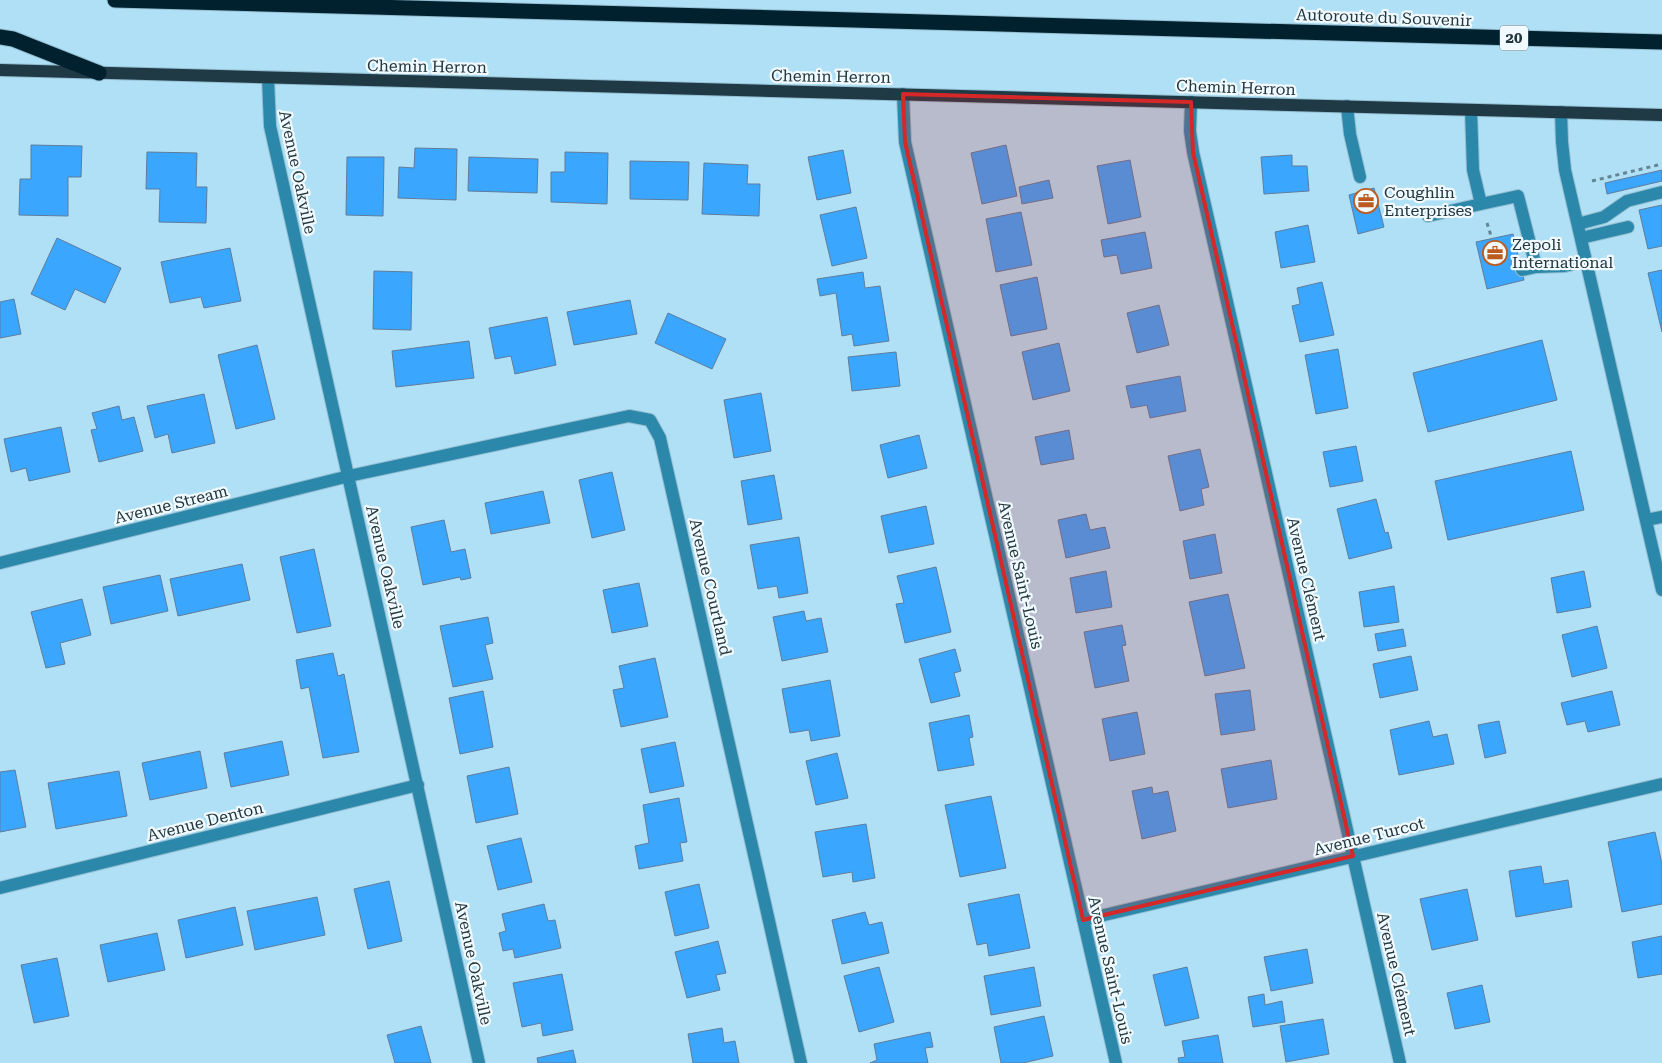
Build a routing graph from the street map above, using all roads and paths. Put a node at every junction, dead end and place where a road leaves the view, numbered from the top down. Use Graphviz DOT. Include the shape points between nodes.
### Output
graph roads {
  1 [pos="115,0"];
  2 [pos="0,37"];
  3 [pos="1662,42"];
  4 [pos="0,70"];
  5 [pos="99,73"];
  6 [pos="268,78"];
  7 [pos="903,94"];
  8 [pos="1191,102"];
  9 [pos="1347,106"];
  10 [pos="1471,110"];
  11 [pos="1561,112"];
  12 [pos="1662,115"];
  13 [pos="1662,164"];
  14 [pos="1360,177"];
  15 [pos="1592,181"];
  16 [pos="1662,192"];
  17 [pos="1481,204"];
  18 [pos="1428,216"];
  19 [pos="1578,224"];
  20 [pos="1628,227"];
  21 [pos="1581,238"];
  22 [pos="1586,261"];
  23 [pos="1536,267"];
  24 [pos="1522,270"];
  25 [pos="349,476"];
  26 [pos="1662,517"];
  27 [pos="1646,520"];
  28 [pos="0,563"];
  29 [pos="1662,590"];
  30 [pos="1662,784"];
  31 [pos="418,785"];
  32 [pos="1353,856"];
  33 [pos="0,888"];
  34 [pos="1083,920"];
  35 [pos="479,1063"];
  36 [pos="801,1063"];
  37 [pos="1116,1063"];
  38 [pos="1400,1063"];
  1 -- 3 [label="highway, Autoroute du Souvenir / 20"];
  2 -- 5 [label="highway" via="13,39"];
  4 -- 5 [label="main road, Chemin Herron"];
  5 -- 6 [label="main road, Chemin Herron"];
  6 -- 7 [label="main road, Chemin Herron"];
  6 -- 25 [label="street, Avenue Oakville" via="270,126"];
  7 -- 8 [label="main road, Chemin Herron"];
  7 -- 34 [label="street, Avenue Saint-Louis" via="908,152"];
  8 -- 9 [label="main road, Chemin Herron"];
  8 -- 32 [label="street, Avenue Clément" via="1193,152"];
  9 -- 10 [label="main road, Chemin Herron"];
  9 -- 14 [label="street"];
  10 -- 11 [label="main road, Chemin Herron"];
  10 -- 17 [label="street" via="1473,170"];
  11 -- 12 [label="main road, Chemin Herron"];
  11 -- 19 [label="street" via="1565,170"];
  13 -- 15 [label="path"];
  16 -- 19 [label="street" via="1627,201 1604,217"];
  17 -- 18 [label="street"];
  17 -- 23 [label="street" via="1518,196"];
  19 -- 21 [label="street"];
  20 -- 21 [label="street"];
  21 -- 22 [label="street"];
  22 -- 23 [label="street"];
  22 -- 27 [label="street"];
  23 -- 24 [label="street"];
  25 -- 28 [label="street, Avenue Stream"];
  25 -- 31 [label="street, Avenue Oakville"];
  25 -- 36 [label="street, Avenue Courtland" via="629,416 650,420 660,438"];
  26 -- 27 [label="street"];
  27 -- 29 [label="street"];
  30 -- 32 [label="street, Avenue Turcot"];
  31 -- 33 [label="street, Avenue Denton"];
  31 -- 35 [label="street, Avenue Oakville"];
  32 -- 34 [label="street, Avenue Turcot"];
  32 -- 38 [label="street, Avenue Clément"];
  34 -- 37 [label="street, Avenue Saint-Louis"];
}
